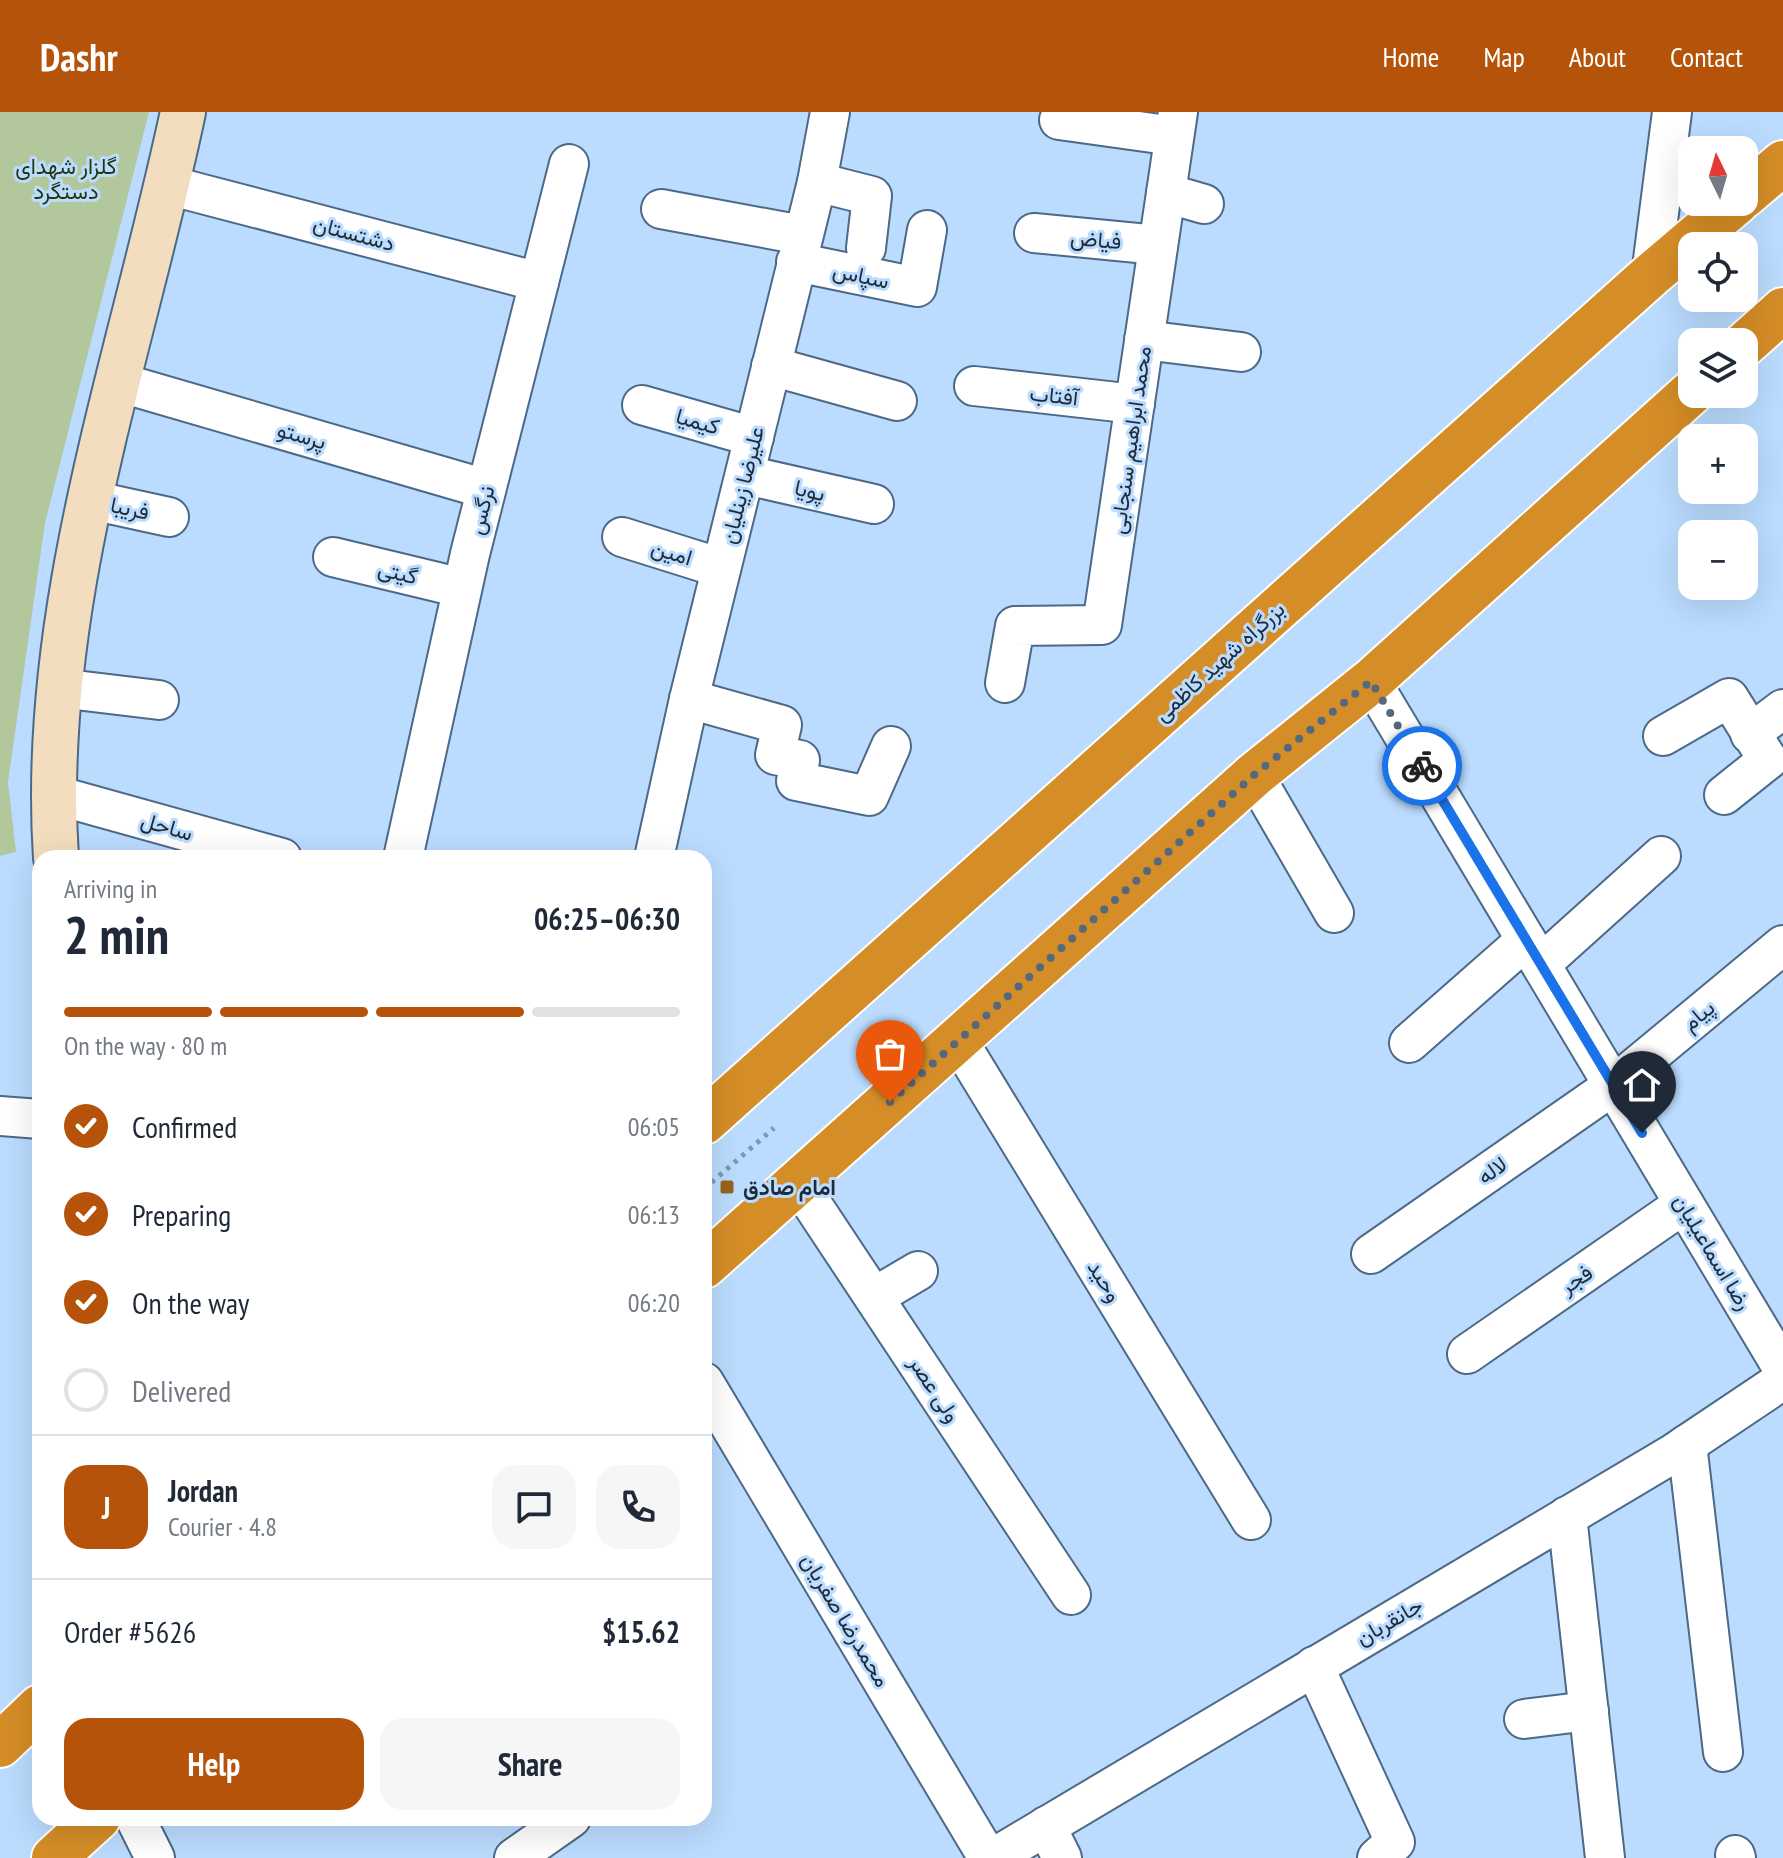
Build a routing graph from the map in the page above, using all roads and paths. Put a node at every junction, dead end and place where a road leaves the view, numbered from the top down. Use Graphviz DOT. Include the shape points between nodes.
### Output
graph roads {
  1 [pos="183,112"];
  2 [pos="830,112"];
  3 [pos="1672,112"];
  4 [pos="1059,120"];
  5 [pos="1176,124"];
  6 [pos="1783,163"];
  7 [pos="569,164"];
  8 [pos="817,182"];
  9 [pos="1758,184"];
  10 [pos="168,185"];
  11 [pos="1166,193"];
  12 [pos="1204,204"];
  13 [pos="661,209"];
  14 [pos="1721,216"];
  15 [pos="927,230"];
  16 [pos="1034,233"];
  17 [pos="1158,245"];
  18 [pos="799,248"];
  19 [pos="866,248"];
  20 [pos="1651,275"];
  21 [pos="539,282"];
  22 [pos="1783,310"];
  23 [pos="1758,332"];
  24 [pos="1144,340"];
  25 [pos="1241,352"];
  26 [pos="771,366"];
  27 [pos="118,382"];
  28 [pos="974,386"];
  29 [pos="897,401"];
  30 [pos="1135,404"];
  31 [pos="642,405"];
  32 [pos="1678,405"];
  33 [pos="754,437"];
  34 [pos="746,475"];
  35 [pos="486,489"];
  36 [pos="91,500"];
  37 [pos="874,504"];
  38 [pos="169,517"];
  39 [pos="622,537"];
  40 [pos="333,557"];
  41 [pos="721,568"];
  42 [pos="462,588"];
  43 [pos="1371,681"];
  44 [pos="1005,683"];
  45 [pos="59,688"];
  46 [pos="689,699"];
  47 [pos="159,700"];
  48 [pos="1783,709"];
  49 [pos="1750,734"];
  50 [pos="1663,736"];
  51 [pos="891,746"];
  52 [pos="1254,775"];
  53 [pos="52,794"];
  54 [pos="1724,795"];
  55 [pos="56,850"];
  56 [pos="253,850"];
  57 [pos="405,850"];
  58 [pos="656,850"];
  59 [pos="1661,856"];
  60 [pos="1334,913"];
  61 [pos="1783,945"];
  62 [pos="1533,952"];
  63 [pos="959,1042"];
  64 [pos="1409,1043"];
  65 [pos="1614,1085"];
  66 [pos="712,1115"];
  67 [pos="0,1116"];
  68 [pos="32,1118"];
  69 [pos="774,1128"];
  70 [pos="712,1182"];
  71 [pos="798,1183"];
  72 [pos="1684,1204"];
  73 [pos="1371,1254"];
  74 [pos="712,1259"];
  75 [pos="918,1271"];
  76 [pos="874,1297"];
  77 [pos="1467,1354"];
  78 [pos="1783,1369"];
  79 [pos="1783,1380"];
  80 [pos="712,1395"];
  81 [pos="1687,1444"];
  82 [pos="1567,1516"];
  83 [pos="1251,1520"];
  84 [pos="1071,1595"];
  85 [pos="1314,1666"];
  86 [pos="1589,1711"];
  87 [pos="32,1715"];
  88 [pos="1524,1719"];
  89 [pos="0,1745"];
  90 [pos="1723,1752"];
  91 [pos="89,1826"];
  92 [pos="139,1826"];
  93 [pos="560,1826"];
  94 [pos="1054,1842"];
  95 [pos="54,1858"];
  96 [pos="155,1858"];
  97 [pos="514,1858"];
  98 [pos="991,1858"];
  99 [pos="1377,1858"];
  100 [pos="1605,1858"];
  1 -- 10 [label="street"];
  2 -- 8 [label="street, علیرضا زینلیان"];
  3 -- 20 [label="street"];
  4 -- 5 [label="street"];
  5 -- 11 [label="street, محمد ابراهیم سنجابی"];
  6 -- 9 [label="highway"];
  7 -- 21 [label="street, نرگس"];
  8 -- 18 [label="street, علیرضا زینلیان"];
  8 -- 19 [label="street" via="872,196"];
  10 -- 21 [label="street, دشتستان"];
  10 -- 27 [label="street"];
  11 -- 12 [label="street"];
  11 -- 17 [label="street, محمد ابراهیم سنجابی"];
  13 -- 18 [label="street"];
  14 -- 20 [label="highway, بزرگراه شهید کاظمی"];
  15 -- 18 [label="street, سپاس" via="917,287"];
  16 -- 17 [label="street, فیاض"];
  17 -- 24 [label="street, محمد ابراهیم سنجابی"];
  18 -- 26 [label="street, علیرضا زینلیان"];
  20 -- 66 [label="highway, بزرگراه شهید کاظمی"];
  21 -- 35 [label="street, نرگس"];
  22 -- 23 [label="highway"];
  24 -- 25 [label="street"];
  24 -- 30 [label="street, محمد ابراهیم سنجابی"];
  26 -- 29 [label="street"];
  26 -- 33 [label="street, علیرضا زینلیان"];
  27 -- 35 [label="street, پرستو"];
  27 -- 36 [label="street"];
  28 -- 30 [label="street, آفتاب"];
  30 -- 44 [label="street, محمد ابراهیم سنجابی" via="1102,625 1015,626"];
  31 -- 33 [label="street, کیمیا"];
  32 -- 43 [label="highway"];
  33 -- 34 [label="street, علیرضا زینلیان"];
  34 -- 37 [label="street, پویا"];
  34 -- 41 [label="street, علیرضا زینلیان"];
  35 -- 42 [label="street, نرگس"];
  36 -- 38 [label="street, فریبا"];
  36 -- 45 [label="street"];
  39 -- 41 [label="street, امین"];
  40 -- 42 [label="street, گیتی"];
  41 -- 46 [label="street, علیرضا زینلیان"];
  42 -- 57 [label="street, نرگس"];
  43 -- 52 [label="highway"];
  43 -- 62 [label="street, رضا اسماعیلیان"];
  45 -- 47 [label="street"];
  45 -- 53 [label="street"];
  46 -- 51 [label="street" via="782,725 775,755 800,760 796,781 869,796"];
  46 -- 58 [label="street, علیرضا زینلیان"];
  48 -- 49 [label="street"];
  49 -- 50 [label="street" via="1729,698"];
  49 -- 54 [label="street" via="1768,760"];
  52 -- 60 [label="street"];
  52 -- 63 [label="highway"];
  53 -- 55 [label="street"];
  53 -- 56 [label="street, ساحل"];
  59 -- 62 [label="street"];
  61 -- 65 [label="street, پیام"];
  62 -- 64 [label="street"];
  62 -- 65 [label="street, رضا اسماعیلیان"];
  63 -- 71 [label="highway"];
  63 -- 83 [label="street, وحید"];
  65 -- 72 [label="street, رضا اسماعیلیان"];
  65 -- 73 [label="street, لاله"];
  67 -- 68 [label="street"];
  69 -- 70 [label="path"];
  71 -- 74 [label="highway"];
  71 -- 76 [label="street, ولی عصر"];
  72 -- 77 [label="street, فجر"];
  72 -- 78 [label="street, رضا اسماعیلیان"];
  75 -- 76 [label="street"];
  76 -- 84 [label="street, ولی عصر"];
  79 -- 81 [label="street, جانقربان"];
  80 -- 98 [label="street, محمدرضا صفریان"];
  81 -- 82 [label="street, جانقربان"];
  81 -- 90 [label="street"];
  82 -- 85 [label="street, جانقربان"];
  82 -- 86 [label="street"];
  85 -- 94 [label="street, جانقربان"];
  85 -- 99 [label="street" via="1395,1842"];
  86 -- 88 [label="street"];
  86 -- 100 [label="street"];
  87 -- 89 [label="highway"];
  91 -- 95 [label="highway"];
  92 -- 96 [label="street"];
  93 -- 97 [label="street"];
  94 -- 98 [label="street, جانقربان"];
}
